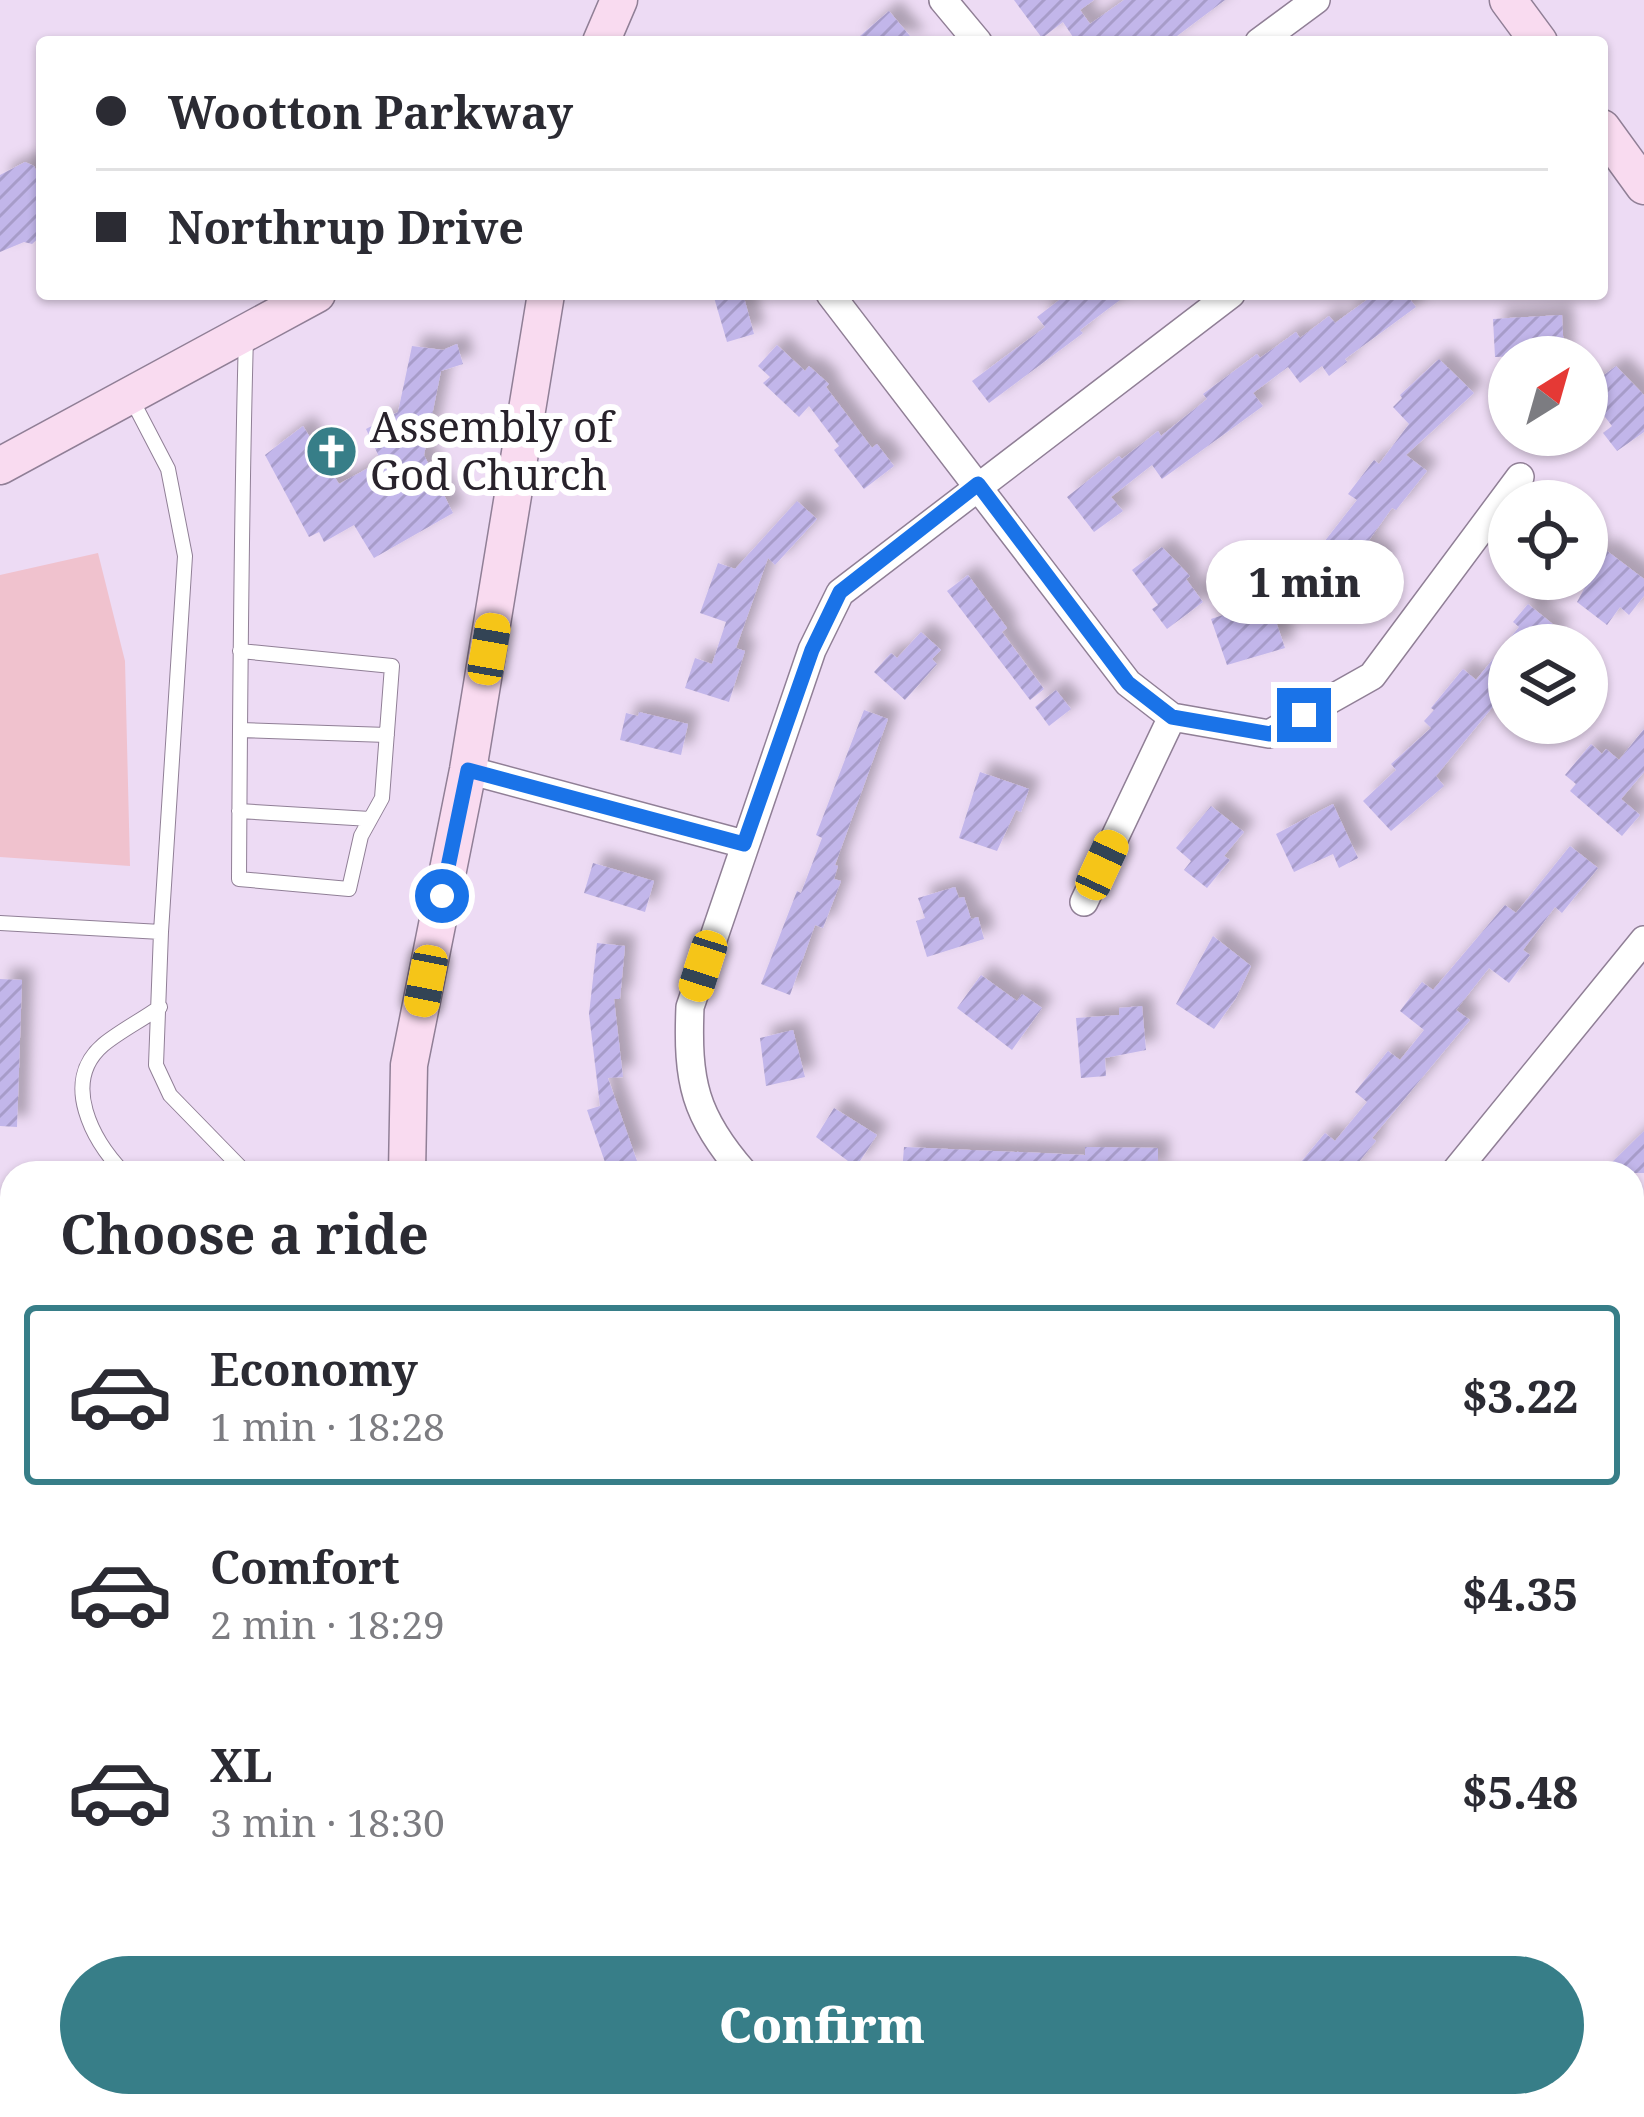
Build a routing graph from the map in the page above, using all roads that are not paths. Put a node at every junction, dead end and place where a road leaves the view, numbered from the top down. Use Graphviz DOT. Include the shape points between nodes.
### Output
graph roads {
  1 [pos="619,0"];
  2 [pos="943,0"];
  3 [pos="1316,0"];
  4 [pos="1508,0"];
  5 [pos="604,36"];
  6 [pos="973,36"];
  7 [pos="1267,36"];
  8 [pos="1535,36"];
  9 [pos="1608,136"];
  10 [pos="1644,186"];
  11 [pos="308,300"];
  12 [pos="545,300"];
  13 [pos="835,300"];
  14 [pos="1224,300"];
  15 [pos="246,331"];
  16 [pos="130,396"];
  17 [pos="0,466"];
  18 [pos="1520,477"];
  19 [pos="978,484"];
  20 [pos="240,651"];
  21 [pos="1172,717"];
  22 [pos="239,730"];
  23 [pos="386,735"];
  24 [pos="468,770"];
  25 [pos="239,811"];
  26 [pos="370,820"];
  27 [pos="744,844"];
  28 [pos="1084,902"];
  29 [pos="0,923"];
  30 [pos="161,932"];
  31 [pos="1644,940"];
  32 [pos="160,1007"];
  33 [pos="113,1161"];
  34 [pos="234,1161"];
  35 [pos="407,1161"];
  36 [pos="733,1161"];
  37 [pos="1464,1161"];
  1 -- 5 [label="main road"];
  2 -- 6 [label="street"];
  3 -- 7 [label="street"];
  4 -- 8 [label="main road"];
  9 -- 10 [label="main road"];
  11 -- 15 [label="main road"];
  12 -- 24 [label="main road"];
  13 -- 19 [label="street"];
  14 -- 19 [label="street"];
  15 -- 16 [label="main road"];
  15 -- 20 [label="lane"];
  16 -- 17 [label="main road"];
  16 -- 30 [label="lane" via="168,469 185,556"];
  18 -- 21 [label="street" via="1372,676 1270,734"];
  19 -- 21 [label="street" via="1128,683"];
  19 -- 27 [label="street" via="840,592"];
  20 -- 22 [label="lane"];
  20 -- 23 [label="lane" via="392,666"];
  21 -- 28 [label="street"];
  22 -- 23 [label="lane"];
  22 -- 25 [label="lane"];
  23 -- 26 [label="lane" via="382,798"];
  24 -- 27 [label="street"];
  24 -- 35 [label="main road" via="409,1066"];
  25 -- 26 [label="lane"];
  25 -- 26 [label="lane" via="238,879 349,889"];
  27 -- 36 [label="street" via="690,1007 688,1064 702,1114"];
  29 -- 30 [label="lane"];
  30 -- 32 [label="lane"];
  31 -- 37 [label="street"];
  32 -- 33 [label="lane" via="102,1046 85,1070 85,1115"];
  32 -- 34 [label="lane" via="156,1065 170,1095"];
}
